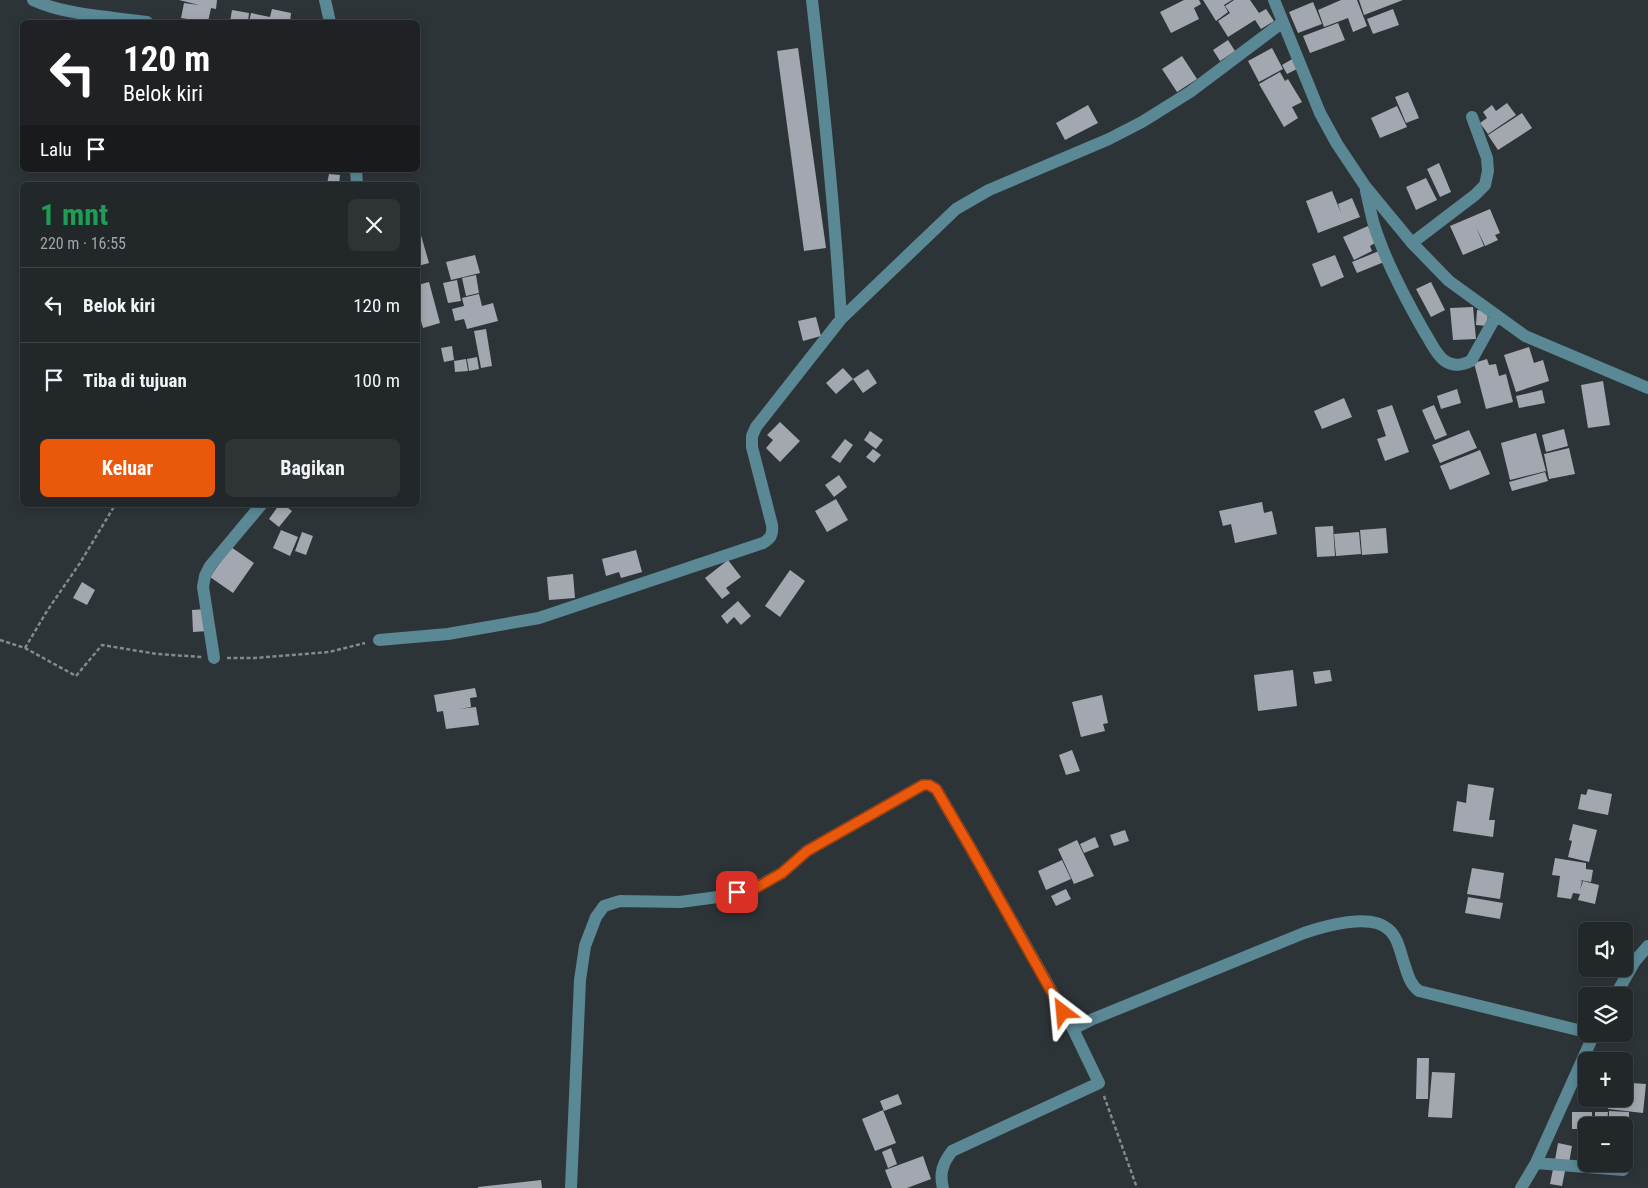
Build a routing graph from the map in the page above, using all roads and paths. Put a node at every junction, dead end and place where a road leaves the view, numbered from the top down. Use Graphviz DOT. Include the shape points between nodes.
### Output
graph roads {
  1 [pos="33,0"];
  2 [pos="325,0"];
  3 [pos="812,0"];
  4 [pos="1274,0"];
  5 [pos="133,20"];
  6 [pos="330,20"];
  7 [pos="1283,22"];
  8 [pos="1472,117"];
  9 [pos="1365,186"];
  10 [pos="1412,243"];
  11 [pos="1496,316"];
  12 [pos="841,319"];
  13 [pos="1648,388"];
  14 [pos="114,507"];
  15 [pos="259,507"];
  16 [pos="0,640"];
  17 [pos="379,640"];
  18 [pos="25,648"];
  19 [pos="214,658"];
  20 [pos="1648,946"];
  21 [pos="1620,987"];
  22 [pos="1073,1029"];
  23 [pos="1578,1030"];
  24 [pos="1589,1042"];
  25 [pos="1099,1083"];
  26 [pos="1536,1163"];
  27 [pos="1578,1166"];
  28 [pos="571,1188"];
  29 [pos="943,1188"];
  30 [pos="1137,1188"];
  31 [pos="1521,1188"];
  1 -- 5 [label="street" via="64,10"];
  2 -- 6 [label="street"];
  3 -- 12 [label="street" via="830,161"];
  4 -- 7 [label="street"];
  7 -- 9 [label="street" via="1320,113"];
  7 -- 12 [label="street" via="1190,92 1142,122 989,190 956,209"];
  8 -- 10 [label="street" via="1487,158 1485,185"];
  9 -- 10 [label="street"];
  9 -- 11 [label="street" via="1375,228 1388,261 1412,310 1444,360 1453,365 1471,361"];
  10 -- 11 [label="street" via="1448,281"];
  11 -- 13 [label="street" via="1524,336"];
  12 -- 17 [label="street" via="752,436 772,525 770,539 539,618 448,634"];
  14 -- 18 [label="path"];
  15 -- 19 [label="street" via="205,576 203,587"];
  16 -- 18 [label="path"];
  17 -- 19 [label="path" via="329,652"];
  18 -- 19 [label="path" via="76,676 102,645 156,654"];
  20 -- 21 [label="street"];
  22 -- 23 [label="street" via="1304,933 1345,922 1364,922 1382,925 1389,930 1397,941 1410,980 1418,991"];
  22 -- 25 [label="street"];
  22 -- 28 [label="street" via="936,789 923,785 807,851 782,873 756,888 680,902 620,901 604,906 596,917 585,946 580,980"];
  24 -- 26 [label="street"];
  25 -- 29 [label="street" via="952,1151 943,1163 940,1179"];
  25 -- 30 [label="path"];
  26 -- 27 [label="street"];
  26 -- 31 [label="street"];
}
